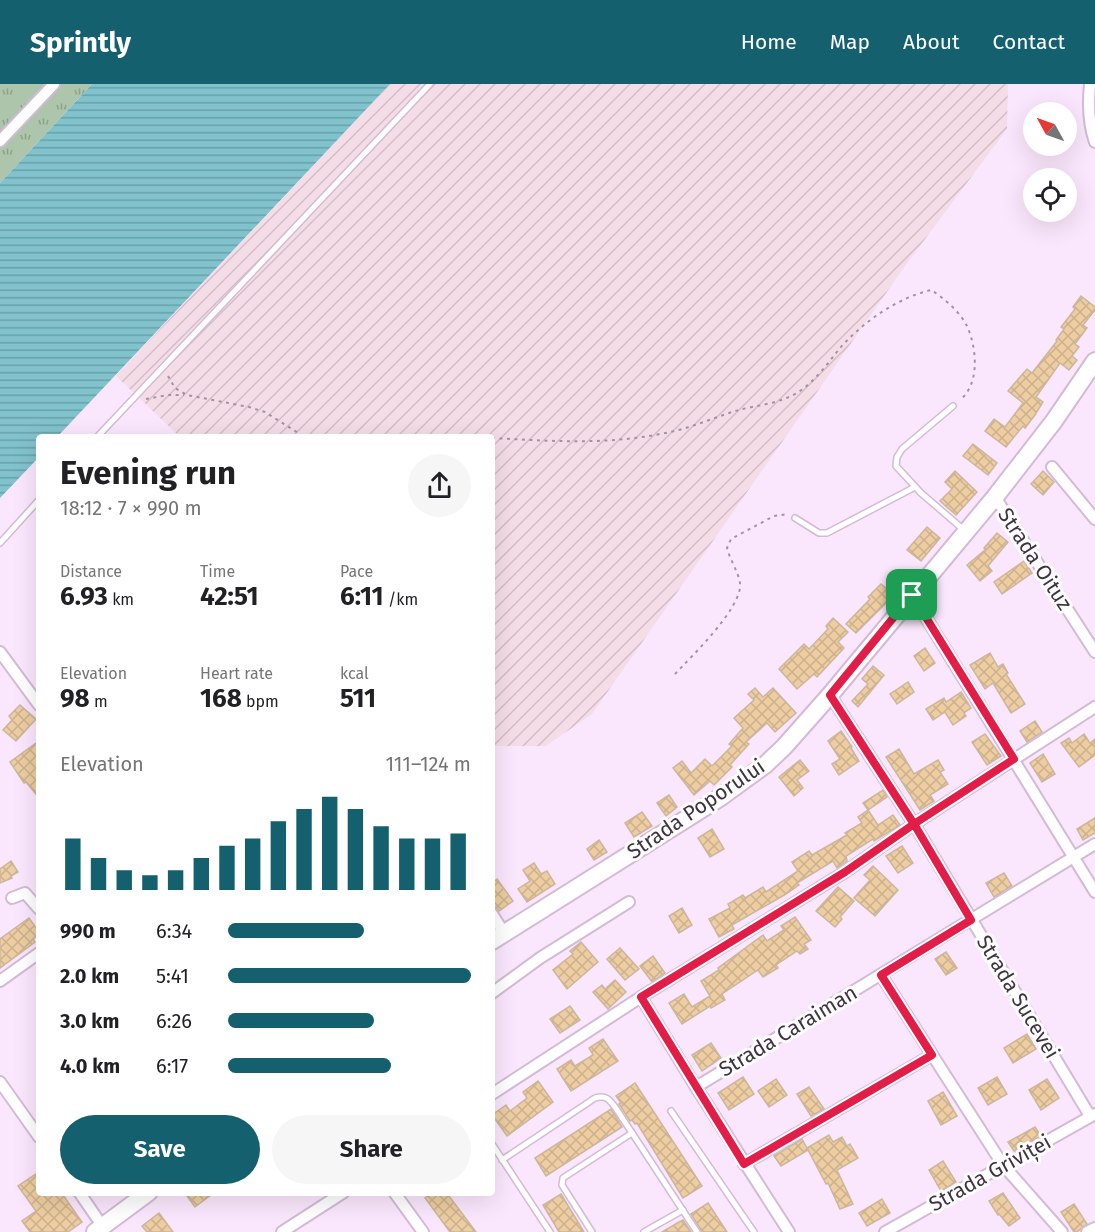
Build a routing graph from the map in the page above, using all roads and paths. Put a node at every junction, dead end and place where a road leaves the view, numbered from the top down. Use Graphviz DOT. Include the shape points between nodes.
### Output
graph roads {
  1 [pos="54,84"];
  2 [pos="430,84"];
  3 [pos="1090,84"];
  4 [pos="0,141"];
  5 [pos="1095,142"];
  6 [pos="1095,361"];
  7 [pos="166,365"];
  8 [pos="187,395"];
  9 [pos="146,399"];
  10 [pos="953,406"];
  11 [pos="100,434"];
  12 [pos="300,434"];
  13 [pos="495,438"];
  14 [pos="1052,467"];
  15 [pos="915,487"];
  16 [pos="995,497"];
  17 [pos="36,503"];
  18 [pos="795,518"];
  19 [pos="1095,519"];
  20 [pos="966,531"];
  21 [pos="0,543"];
  22 [pos="912,595"];
  23 [pos="0,652"];
  24 [pos="1095,652"];
  25 [pos="675,674"];
  26 [pos="830,695"];
  27 [pos="36,701"];
  28 [pos="1095,707"];
  29 [pos="1014,759"];
  30 [pos="914,824"];
  31 [pos="1095,844"];
  32 [pos="1074,857"];
  33 [pos="1095,892"];
  34 [pos="12,898"];
  35 [pos="629,902"];
  36 [pos="36,906"];
  37 [pos="971,920"];
  38 [pos="498,937"];
  39 [pos="36,955"];
  40 [pos="881,975"];
  41 [pos="0,981"];
  42 [pos="495,991"];
  43 [pos="641,997"];
  44 [pos="932,1055"];
  45 [pos="0,1082"];
  46 [pos="696,1087"];
  47 [pos="495,1092"];
  48 [pos="671,1111"];
  49 [pos="1093,1115"];
  50 [pos="36,1133"];
  51 [pos="632,1133"];
  52 [pos="495,1149"];
  53 [pos="502,1160"];
  54 [pos="744,1164"];
  55 [pos="1003,1165"];
  56 [pos="81,1196"];
  57 [pos="144,1196"];
  58 [pos="338,1196"];
  59 [pos="397,1196"];
  60 [pos="683,1210"];
  61 [pos="1095,1228"];
  62 [pos="102,1230"];
  63 [pos="282,1232"];
  64 [pos="423,1232"];
  65 [pos="550,1232"];
  66 [pos="592,1232"];
  67 [pos="644,1232"];
  68 [pos="697,1232"];
  69 [pos="754,1232"];
  70 [pos="789,1232"];
  71 [pos="885,1232"];
  72 [pos="1062,1232"];
  73 [pos="1087,1232"];
  1 -- 4 [label="street"];
  2 -- 7 [label="lane"];
  3 -- 5 [label="street" via="1090,125"];
  6 -- 16 [label="street, Strada Poporului"];
  7 -- 8 [label="path" via="175,388"];
  7 -- 11 [label="lane"];
  8 -- 9 [label="path"];
  8 -- 12 [label="path" via="249,406"];
  10 -- 13 [label="path" via="971,386 975,366 972,341 966,324 931,290 901,300 853,334 811,382 788,398 662,434 619,440"];
  10 -- 15 [label="lane" via="897,457 896,466"];
  14 -- 19 [label="street"];
  15 -- 18 [label="lane" via="827,533 819,533"];
  15 -- 20 [label="lane"];
  16 -- 20 [label="street, Strada Poporului"];
  16 -- 24 [label="street, Strada Oituz"];
  17 -- 21 [label="lane"];
  18 -- 25 [label="path" via="789,514 774,516 730,539 727,548 740,592 719,626"];
  20 -- 22 [label="street, Strada Poporului"];
  22 -- 26 [label="street, Strada Poporului"];
  22 -- 29 [label="street"];
  23 -- 27 [label="street"];
  26 -- 30 [label="street, Strada Sucevei"];
  26 -- 38 [label="street, Strada Poporului" via="784,747 740,784"];
  28 -- 29 [label="street"];
  29 -- 30 [label="street"];
  29 -- 32 [label="street"];
  30 -- 37 [label="street, Strada Sucevei"];
  30 -- 43 [label="street" via="845,872"];
  31 -- 32 [label="street, Strada Caraiman"];
  32 -- 33 [label="street"];
  32 -- 37 [label="street, Strada Caraiman"];
  34 -- 36 [label="street" via="25,893"];
  35 -- 42 [label="street"];
  37 -- 40 [label="street, Strada Caraiman"];
  37 -- 49 [label="street, Strada Sucevei"];
  39 -- 41 [label="street"];
  40 -- 44 [label="street"];
  40 -- 46 [label="street, Strada Caraiman"];
  43 -- 46 [label="street"];
  43 -- 47 [label="street"];
  44 -- 54 [label="street"];
  44 -- 55 [label="street"];
  45 -- 50 [label="street"];
  46 -- 54 [label="street"];
  48 -- 69 [label="lane"];
  49 -- 55 [label="street, Strada Griviței"];
  51 -- 53 [label="lane" via="609,1098 603,1096"];
  51 -- 60 [label="lane"];
  51 -- 66 [label="lane" via="563,1178 562,1185"];
  52 -- 53 [label="lane"];
  53 -- 65 [label="lane"];
  54 -- 70 [label="street"];
  55 -- 71 [label="street, Strada Griviței"];
  55 -- 72 [label="street"];
  56 -- 62 [label="street"];
  57 -- 62 [label="street"];
  58 -- 63 [label="street"];
  59 -- 64 [label="street"];
  60 -- 67 [label="lane"];
  60 -- 68 [label="lane"];
  61 -- 73 [label="street"];
}
